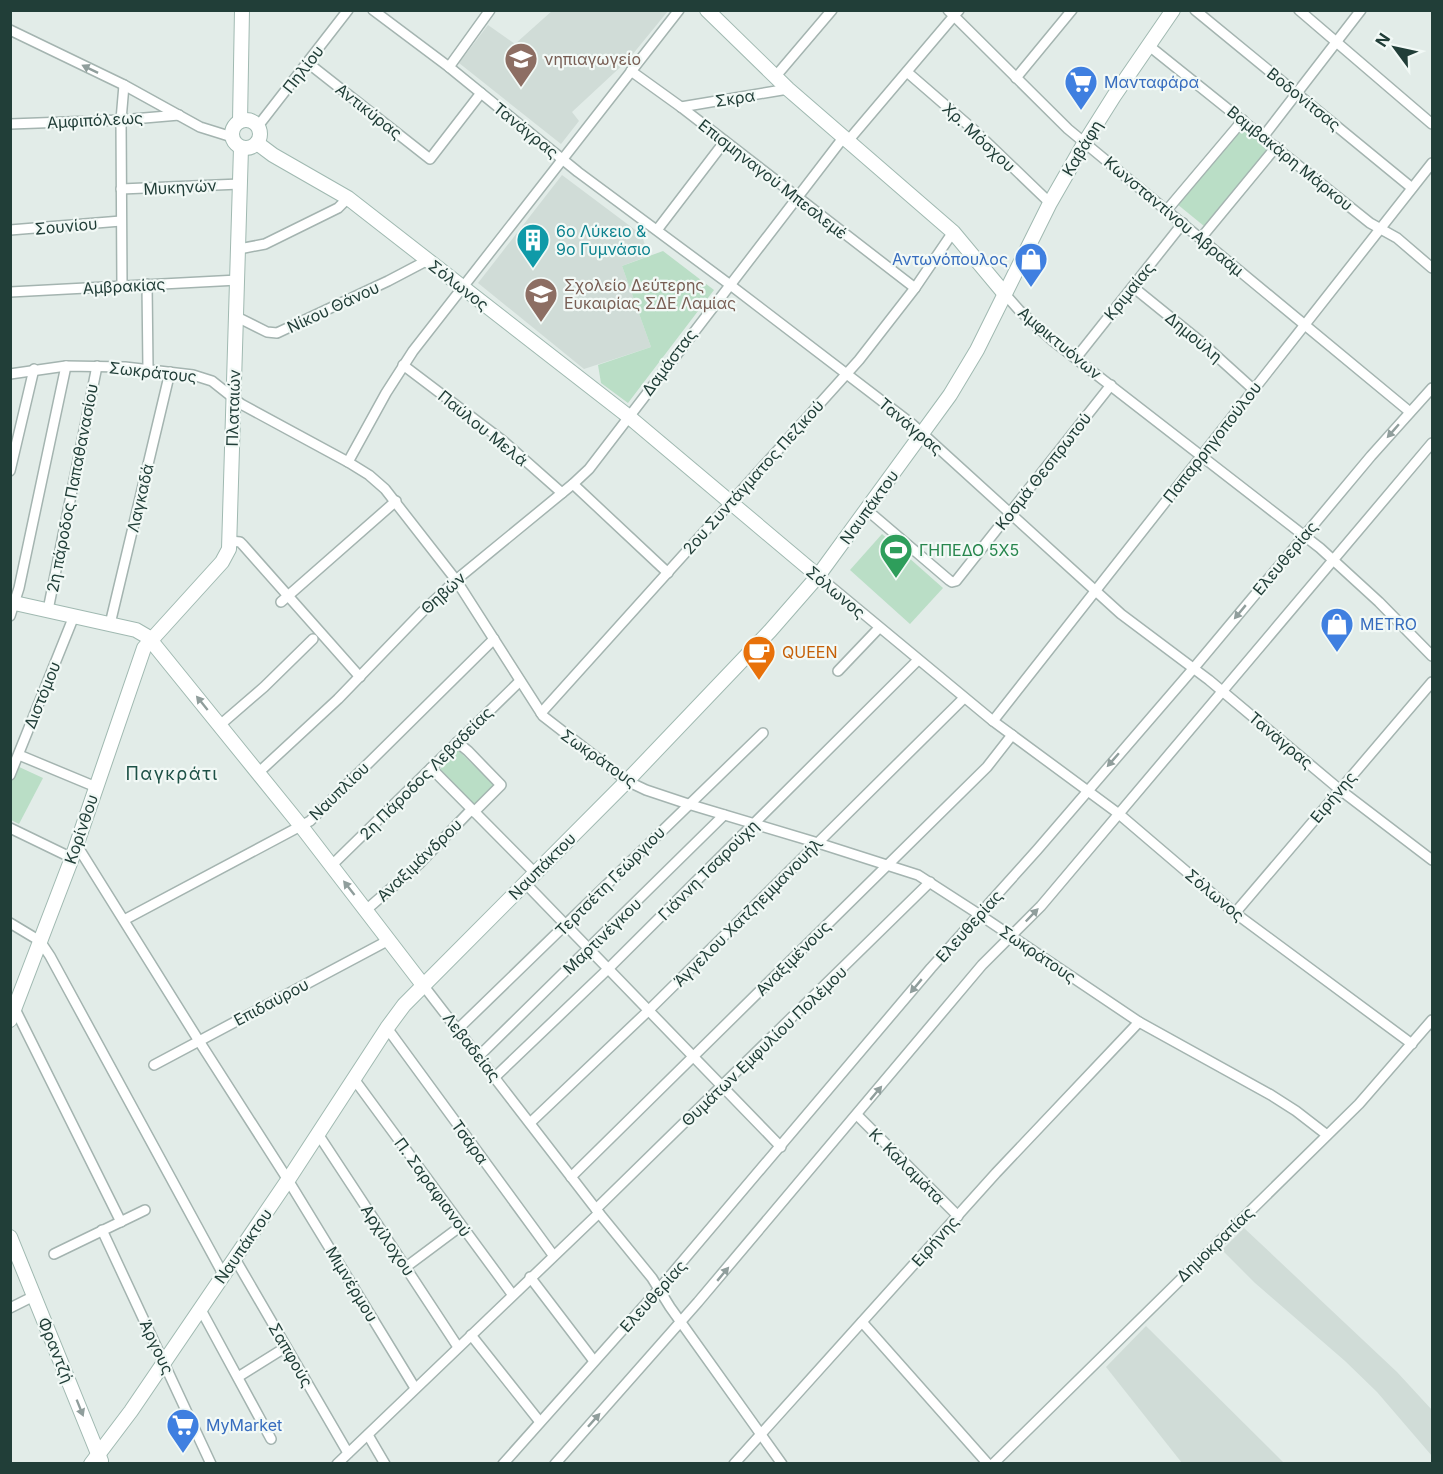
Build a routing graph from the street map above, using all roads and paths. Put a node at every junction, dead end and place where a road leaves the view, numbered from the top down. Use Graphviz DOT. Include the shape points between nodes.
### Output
graph roads {
  1 [pos="242,10"];
  2 [pos="348,10"];
  3 [pos="373,10"];
  4 [pos="490,10"];
  5 [pos="679,10"];
  6 [pos="707,10"];
  7 [pos="832,10"];
  8 [pos="1072,10"];
  9 [pos="1173,10"];
  10 [pos="1195,10"];
  11 [pos="1299,10"];
  12 [pos="1361,10"];
  13 [pos="954,12"];
  14 [pos="10,30"];
  15 [pos="1336,44"];
  16 [pos="1149,45"];
  17 [pos="308,63"];
  18 [pos="449,67"];
  19 [pos="631,71"];
  20 [pos="907,72"];
  21 [pos="775,77"];
  22 [pos="1016,78"];
  23 [pos="124,85"];
  24 [pos="788,89"];
  25 [pos="481,93"];
  26 [pos="1297,94"];
  27 [pos="681,107"];
  28 [pos="179,115"];
  29 [pos="121,120"];
  30 [pos="1243,120"];
  31 [pos="240,121"];
  32 [pos="10,124"];
  33 [pos="1432,124"];
  34 [pos="258,126"];
  35 [pos="1263,137"];
  36 [pos="845,140"];
  37 [pos="725,141"];
  38 [pos="237,142"];
  39 [pos="1085,142"];
  40 [pos="257,143"];
  41 [pos="1276,147"];
  42 [pos="563,160"];
  43 [pos="1432,163"];
  44 [pos="240,184"];
  45 [pos="1412,188"];
  46 [pos="121,189"];
  47 [pos="796,197"];
  48 [pos="348,198"];
  49 [pos="1050,203"];
  50 [pos="1167,210"];
  51 [pos="122,221"];
  52 [pos="1183,224"];
  53 [pos="1380,229"];
  54 [pos="10,230"];
  55 [pos="657,230"];
  56 [pos="953,232"];
  57 [pos="1201,238"];
  58 [pos="239,249"];
  59 [pos="428,260"];
  60 [pos="1432,268"];
  61 [pos="238,280"];
  62 [pos="147,284"];
  63 [pos="729,284"];
  64 [pos="122,286"];
  65 [pos="1133,287"];
  66 [pos="462,288"];
  67 [pos="915,288"];
  68 [pos="10,292"];
  69 [pos="1004,293"];
  70 [pos="237,317"];
  71 [pos="1305,324"];
  72 [pos="1076,358"];
  73 [pos="403,365"];
  74 [pos="66,366"];
  75 [pos="97,366"];
  76 [pos="34,369"];
  77 [pos="148,369"];
  78 [pos="170,372"];
  79 [pos="846,373"];
  80 [pos="10,374"];
  81 [pos="1110,385"];
  82 [pos="1432,388"];
  83 [pos="1254,389"];
  84 [pos="234,399"];
  85 [pos="1410,412"];
  86 [pos="628,416"];
  87 [pos="15,421"];
  88 [pos="923,434"];
  89 [pos="1432,443"];
  90 [pos="1201,456"];
  91 [pos="348,462"];
  92 [pos="10,471"];
  93 [pos="573,484"];
  94 [pos="562,493"];
  95 [pos="396,501"];
  96 [pos="729,504"];
  97 [pos="867,510"];
  98 [pos="1009,514"];
  99 [pos="1304,534"];
  100 [pos="230,541"];
  101 [pos="1334,560"];
  102 [pos="668,573"];
  103 [pos="818,576"];
  104 [pos="456,580"];
  105 [pos="1095,592"];
  106 [pos="285,599"];
  107 [pos="12,607"];
  108 [pos="48,610"];
  109 [pos="74,616"];
  110 [pos="110,624"];
  111 [pos="879,628"];
  112 [pos="150,639"];
  113 [pos="313,639"];
  114 [pos="494,639"];
  115 [pos="1432,656"];
  116 [pos="918,660"];
  117 [pos="1193,669"];
  118 [pos="838,671"];
  119 [pos="360,677"];
  120 [pos="520,681"];
  121 [pos="1432,682"];
  122 [pos="1222,691"];
  123 [pos="964,698"];
  124 [pos="541,713"];
  125 [pos="993,721"];
  126 [pos="220,725"];
  127 [pos="763,733"];
  128 [pos="1012,735"];
  129 [pos="457,742"];
  130 [pos="19,755"];
  131 [pos="431,768"];
  132 [pos="258,773"];
  133 [pos="10,775"];
  134 [pos="627,781"];
  135 [pos="96,787"];
  136 [pos="1339,789"];
  137 [pos="1088,790"];
  138 [pos="688,804"];
  139 [pos="473,811"];
  140 [pos="1119,814"];
  141 [pos="724,815"];
  142 [pos="754,824"];
  143 [pos="301,826"];
  144 [pos="10,828"];
  145 [pos="818,843"];
  146 [pos="76,844"];
  147 [pos="72,858"];
  148 [pos="1432,860"];
  149 [pos="888,864"];
  150 [pos="332,865"];
  151 [pos="535,873"];
  152 [pos="930,882"];
  153 [pos="525,883"];
  154 [pos="366,910"];
  155 [pos="1235,913"];
  156 [pos="980,915"];
  157 [pos="124,920"];
  158 [pos="10,922"];
  159 [pos="566,925"];
  160 [pos="1012,936"];
  161 [pos="388,940"];
  162 [pos="40,941"];
  163 [pos="588,949"];
  164 [pos="608,969"];
  165 [pos="423,985"];
  166 [pos="648,1011"];
  167 [pos="13,1014"];
  168 [pos="1432,1020"];
  169 [pos="1139,1022"];
  170 [pos="387,1028"];
  171 [pos="458,1029"];
  172 [pos="199,1041"];
  173 [pos="1412,1044"];
  174 [pos="479,1056"];
  175 [pos="693,1057"];
  176 [pos="154,1065"];
  177 [pos="495,1077"];
  178 [pos="354,1079"];
  179 [pos="722,1087"];
  180 [pos="857,1115"];
  181 [pos="530,1123"];
  182 [pos="318,1134"];
  183 [pos="1327,1135"];
  184 [pos="781,1147"];
  185 [pos="572,1178"];
  186 [pos="288,1180"];
  187 [pos="145,1210"];
  188 [pos="597,1211"];
  189 [pos="958,1216"];
  190 [pos="121,1222"];
  191 [pos="461,1226"];
  192 [pos="102,1230"];
  193 [pos="10,1237"];
  194 [pos="54,1254"];
  195 [pos="553,1256"];
  196 [pos="234,1257"];
  197 [pos="406,1267"];
  198 [pos="223,1274"];
  199 [pos="530,1277"];
  200 [pos="660,1289"];
  201 [pos="512,1294"];
  202 [pos="34,1296"];
  203 [pos="10,1308"];
  204 [pos="200,1308"];
  205 [pos="862,1322"];
  206 [pos="681,1323"];
  207 [pos="471,1335"];
  208 [pos="286,1347"];
  209 [pos="458,1347"];
  210 [pos="594,1361"];
  211 [pos="164,1362"];
  212 [pos="238,1377"];
  213 [pos="416,1388"];
  214 [pos="540,1422"];
  215 [pos="762,1433"];
  216 [pos="368,1435"];
  217 [pos="272,1439"];
  218 [pos="348,1454"];
  219 [pos="97,1460"];
  220 [pos="212,1464"];
  221 [pos="337,1464"];
  222 [pos="385,1464"];
  223 [pos="503,1464"];
  224 [pos="555,1464"];
  225 [pos="734,1464"];
  226 [pos="782,1464"];
  227 [pos="988,1464"];
  228 [pos="993,1464"];
  1 -- 31 [label="street"];
  2 -- 17 [label="street, Πηλίου"];
  3 -- 18 [label="street, Τανάγρας"];
  4 -- 18 [label="street"];
  5 -- 19 [label="street"];
  6 -- 21 [label="street, Αμφικτυόνων"];
  7 -- 21 [label="street"];
  8 -- 22 [label="street"];
  9 -- 16 [label="street, Καβάφη"];
  10 -- 26 [label="street, Βοδονίτσας"];
  11 -- 15 [label="street"];
  12 -- 15 [label="street"];
  13 -- 20 [label="street, Δαμάστας"];
  13 -- 22 [label="street, Κωνσταντίνου Αβραάμ"];
  23 -- 14 [label="street, one-way"];
  15 -- 26 [label="street"];
  15 -- 33 [label="street"];
  16 -- 30 [label="street, Βαμβακάρη Μάρκου"];
  16 -- 39 [label="street, Καβάφη"];
  17 -- 25 [label="street, Αντικύρας" via="430,159"];
  17 -- 34 [label="street, Πηλίου"];
  18 -- 25 [label="street, Τανάγρας"];
  19 -- 27 [label="street, Επισμηναγού Μπεσλεμέ"];
  19 -- 42 [label="street"];
  20 -- 36 [label="street, Δαμάστας"];
  20 -- 49 [label="street, Χρ. Μόσχου"];
  21 -- 24 [label="street, Αμφικτυόνων"];
  22 -- 39 [label="street, Κωνσταντίνου Αβραάμ"];
  23 -- 28 [label="street"];
  23 -- 29 [label="street, Μυκηνών"];
  24 -- 27 [label="street, Σκρα"];
  24 -- 36 [label="street, Αμφικτυόνων"];
  25 -- 42 [label="street, Τανάγρας"];
  26 -- 35 [label="street"];
  26 -- 45 [label="street, Βοδονίτσας"];
  27 -- 37 [label="street, Επισμηναγού Μπεσλεμέ"];
  28 -- 29 [label="street, Αμφιπόλεως"];
  28 -- 38 [label="street"];
  29 -- 32 [label="street, Αμφιπόλεως"];
  29 -- 46 [label="street, Μυκηνών"];
  30 -- 35 [label="street, Βαμβακάρη Μάρκου"];
  30 -- 50 [label="street"];
  31 -- 34 [label="street" via="249,120"];
  31 -- 38 [label="street" via="233,128"];
  34 -- 40 [label="street" via="261,136"];
  35 -- 41 [label="street, Βαμβακάρη Μάρκου"];
  36 -- 47 [label="street, Δαμάστας"];
  36 -- 56 [label="street, Αμφικτυόνων"];
  37 -- 47 [label="street, Επισμηναγού Μπεσλεμέ"];
  37 -- 55 [label="street"];
  38 -- 40 [label="street" via="248,149"];
  38 -- 44 [label="street, Πλαταιών"];
  39 -- 49 [label="street, Καβάφη"];
  39 -- 50 [label="street, Κωνσταντίνου Αβραάμ"];
  40 -- 48 [label="street, Σόλωνος"];
  41 -- 53 [label="street, Βαμβακάρη Μάρκου"];
  41 -- 57 [label="street"];
  42 -- 55 [label="street, Τανάγρας"];
  42 -- 66 [label="street"];
  43 -- 45 [label="street, Παπαρρηγοπούλου"];
  44 -- 46 [label="street, Μυκηνών"];
  44 -- 58 [label="street, Πλαταιών"];
  45 -- 53 [label="street, Παπαρρηγοπούλου"];
  46 -- 51 [label="street, Μυκηνών"];
  47 -- 63 [label="street, Δαμάστας"];
  47 -- 67 [label="street, Επισμηναγού Μπεσλεμέ"];
  48 -- 58 [label="street" via="338,207 265,244"];
  48 -- 59 [label="street, Σόλωνος"];
  49 -- 69 [label="street, Καβάφη"];
  50 -- 52 [label="street, Κωνσταντίνου Αβραάμ"];
  51 -- 54 [label="street, Σουνίου"];
  51 -- 64 [label="street, Μυκηνών"];
  52 -- 57 [label="street, Κωνσταντίνου Αβραάμ"];
  52 -- 65 [label="street, Κριμαίας"];
  53 -- 60 [label="street, Βαμβακάρη Μάρκου"];
  53 -- 71 [label="street, Παπαρρηγοπούλου"];
  55 -- 63 [label="street, Τανάγρας"];
  56 -- 67 [label="street, 2ου Συντάγματος Πεζικού"];
  56 -- 69 [label="street, Αμφικτυόνων"];
  57 -- 71 [label="street, Κωνσταντίνου Αβραάμ"];
  58 -- 61 [label="street, Πλαταιών"];
  59 -- 66 [label="street, Σόλωνος"];
  59 -- 70 [label="street, Νίκου Θάνου" via="277,333"];
  61 -- 62 [label="street, Αμβρακίας"];
  61 -- 70 [label="street, Πλαταιών"];
  62 -- 64 [label="street, Αμβρακίας"];
  62 -- 77 [label="street"];
  63 -- 79 [label="street, Τανάγρας"];
  63 -- 86 [label="street, Δαμάστας"];
  64 -- 68 [label="street, Αμβρακίας"];
  65 -- 72 [label="street, Κριμαίας"];
  65 -- 83 [label="street, Δημούλη"];
  66 -- 73 [label="street"];
  66 -- 86 [label="street, Σόλωνος"];
  67 -- 79 [label="street, 2ου Συντάγματος Πεζικού"];
  69 -- 72 [label="street, Αμφικτυόνων"];
  69 -- 88 [label="street, Ναυπάκτου" via="962,376"];
  70 -- 84 [label="street, Πλαταιών"];
  71 -- 83 [label="street, Παπαρρηγοπούλου"];
  71 -- 85 [label="street, Κωνσταντίνου Αβραάμ"];
  72 -- 81 [label="street, Αμφικτυόνων"];
  73 -- 91 [label="street"];
  73 -- 94 [label="street, Παύλου Μελά" via="502,440"];
  74 -- 75 [label="street, Σωκράτους"];
  74 -- 76 [label="street, Σωκράτους"];
  74 -- 107 [label="street"];
  75 -- 77 [label="street, Σωκράτους"];
  75 -- 108 [label="street, 2η πάροδος Παπαθανασίου"];
  76 -- 80 [label="street, Σωκράτους"];
  76 -- 87 [label="street"];
  77 -- 78 [label="street, Σωκράτους"];
  78 -- 84 [label="street, Σωκράτους" via="208,379"];
  78 -- 110 [label="street, Λαγκαδά"];
  79 -- 88 [label="street, Τανάγρας"];
  79 -- 96 [label="street, 2ου Συντάγματος Πεζικού"];
  81 -- 90 [label="street, Αμφικτυόνων"];
  81 -- 98 [label="street, Κοσμά Θεσπρωτού"];
  82 -- 85 [label="street, Ελευθερίας"];
  83 -- 90 [label="street, Παπαρρηγοπούλου"];
  84 -- 91 [label="street, Σωκράτους"];
  84 -- 100 [label="street, Πλαταιών"];
  85 -- 99 [label="street, Ελευθερίας, one-way"];
  86 -- 93 [label="street, Θηβών" via="589,469"];
  86 -- 96 [label="street, Σόλωνος"];
  87 -- 92 [label="street"];
  88 -- 97 [label="street, Ναυπάκτου"];
  88 -- 98 [label="street, Τανάγρας"];
  89 -- 101 [label="street"];
  90 -- 99 [label="street, Αμφικτυόνων"];
  90 -- 105 [label="street, Παπαρρηγοπούλου"];
  91 -- 95 [label="street, Σωκράτους" via="381,484"];
  93 -- 94 [label="street, Θηβών"];
  93 -- 102 [label="street"];
  94 -- 104 [label="street, Θηβών"];
  95 -- 104 [label="street, Σωκράτους"];
  95 -- 106 [label="street"];
  96 -- 102 [label="street, 2ου Συντάγματος Πεζικού"];
  96 -- 103 [label="street, Σόλωνος"];
  97 -- 98 [label="street, Κοσμά Θεσπρωτού" via="952,582"];
  97 -- 103 [label="street, Ναυπάκτου"];
  98 -- 105 [label="street, Τανάγρας"];
  99 -- 101 [label="street, Αμφικτυόνων"];
  99 -- 117 [label="street, Ελευθερίας, one-way"];
  100 -- 106 [label="street" via="243,545"];
  100 -- 112 [label="street, Πλαταιών" via="222,562"];
  101 -- 115 [label="street, Αμφικτυόνων"];
  101 -- 122 [label="street"];
  102 -- 124 [label="street, 2ου Συντάγματος Πεζικού"];
  103 -- 111 [label="street, Σόλωνος"];
  103 -- 134 [label="street, Ναυπάκτου"];
  104 -- 114 [label="street, Σωκράτους"];
  104 -- 119 [label="street, Θηβών"];
  105 -- 117 [label="street, Τανάγρας"];
  105 -- 125 [label="street, Παπαρρηγοπούλου"];
  106 -- 119 [label="street"];
  107 -- 108 [label="street"];
  108 -- 109 [label="street"];
  109 -- 110 [label="street"];
  109 -- 130 [label="street, Διστόμου"];
  110 -- 112 [label="street" via="136,630"];
  111 -- 116 [label="street, Σόλωνος"];
  111 -- 118 [label="street"];
  126 -- 112 [label="street, Λεβαδείας, one-way"];
  112 -- 135 [label="street, Κορίνθου"];
  113 -- 126 [label="street"];
  114 -- 120 [label="street, Σωκράτους"];
  114 -- 143 [label="street, Ναυπλίου"];
  116 -- 123 [label="street, Σόλωνος"];
  116 -- 142 [label="street, Γιάννη Τσαρούχη"];
  117 -- 122 [label="street, Τανάγρας"];
  117 -- 137 [label="street, Ελευθερίας, one-way"];
  119 -- 132 [label="street, Θηβών"];
  120 -- 124 [label="street, Σωκράτους"];
  120 -- 129 [label="street, 2η Πάροδος Λεβαδείας"];
  121 -- 136 [label="street, Ειρήνης"];
  122 -- 136 [label="street, Τανάγρας"];
  122 -- 140 [label="street"];
  123 -- 125 [label="street, Σόλωνος"];
  123 -- 145 [label="street, Άγγελου Χατζηεμμανουήλ"];
  124 -- 134 [label="street, Σωκράτους"];
  125 -- 128 [label="street, Σόλωνος"];
  126 -- 132 [label="street, Λεβαδείας"];
  127 -- 138 [label="street, Τερτσέτη Γεώργιου"];
  128 -- 137 [label="street, Σόλωνος"];
  128 -- 149 [label="street, Αναξιμένους" via="987,767"];
  129 -- 131 [label="street, 2η Πάροδος Λεβαδείας"];
  129 -- 139 [label="street, Αναξιμάνδρου" via="501,785"];
  130 -- 133 [label="street, Διστόμου"];
  130 -- 135 [label="street"];
  131 -- 139 [label="street"];
  131 -- 150 [label="street, 2η Πάροδος Λεβαδείας"];
  132 -- 143 [label="street, Λεβαδείας"];
  134 -- 138 [label="street, Σωκράτους"];
  134 -- 151 [label="street, Ναυπάκτου"];
  135 -- 146 [label="street, Κορίνθου"];
  136 -- 148 [label="street, Τανάγρας"];
  136 -- 155 [label="street, Ειρήνης"];
  137 -- 140 [label="street, Σόλωνος"];
  137 -- 156 [label="street, Ελευθερίας"];
  138 -- 141 [label="street, Σωκράτους"];
  138 -- 159 [label="street, Τερτσέτη Γεώργιου"];
  139 -- 151 [label="street"];
  139 -- 154 [label="street, Αναξιμάνδρου"];
  140 -- 155 [label="street, Σόλωνος"];
  160 -- 140 [label="street, one-way"];
  141 -- 142 [label="street, Σωκράτους"];
  141 -- 163 [label="street, Μαρτινέγκου"];
  142 -- 145 [label="street, Σωκράτους"];
  142 -- 164 [label="street, Γιάννη Τσαρούχη"];
  143 -- 150 [label="street, Λεβαδείας"];
  143 -- 157 [label="street, Ναυπλίου"];
  144 -- 147 [label="street"];
  145 -- 149 [label="street, Σωκράτους"];
  145 -- 166 [label="street, Άγγελου Χατζηεμμανουήλ"];
  146 -- 147 [label="street, Κορίνθου"];
  146 -- 157 [label="street, Μιμνέρμου"];
  147 -- 162 [label="street, Κορίνθου"];
  149 -- 152 [label="street, Σωκράτους"];
  149 -- 175 [label="street, Αναξιμένους"];
  154 -- 150 [label="street, Λεβαδείας, one-way"];
  151 -- 153 [label="street, Ναυπάκτου"];
  152 -- 156 [label="street, Σωκράτους"];
  152 -- 179 [label="street, Θυμάτων Εμφυλίου Πολέμου"];
  153 -- 159 [label="street"];
  153 -- 165 [label="street, Ναυπάκτου"];
  154 -- 161 [label="street, Λεβαδείας"];
  155 -- 173 [label="street, Σόλωνος"];
  156 -- 160 [label="street, Σωκράτους"];
  156 -- 184 [label="street, Ελευθερίας, one-way"];
  157 -- 172 [label="street, Μιμνέρμου"];
  158 -- 162 [label="street"];
  159 -- 163 [label="street"];
  159 -- 171 [label="street, Τερτσέτη Γεώργιου"];
  160 -- 169 [label="street, Σωκράτους"];
  180 -- 160 [label="street, one-way" via="982,965"];
  161 -- 165 [label="street, Λεβαδείας"];
  161 -- 172 [label="street, Επιδαύρου"];
  162 -- 167 [label="street, Κορίνθου"];
  162 -- 198 [label="street"];
  163 -- 164 [label="street"];
  163 -- 174 [label="street, Μαρτινέγκου"];
  164 -- 166 [label="street"];
  164 -- 177 [label="street, Γιάννη Τσαρούχη"];
  165 -- 170 [label="street, Ναυπάκτου"];
  165 -- 171 [label="street, Λεβαδείας"];
  166 -- 175 [label="street"];
  166 -- 181 [label="street, Άγγελου Χατζηεμμανουήλ"];
  167 -- 190 [label="street"];
  168 -- 173 [label="street, Δημοκρατίας"];
  169 -- 183 [label="street, Σωκράτους" via="1279,1100"];
  169 -- 189 [label="street, Ειρήνης"];
  170 -- 178 [label="street, Ναυπάκτου"];
  170 -- 195 [label="street, Τσάρα"];
  171 -- 174 [label="street, Λεβαδείας"];
  172 -- 176 [label="street, Επιδαύρου"];
  172 -- 186 [label="street, Μιμνέρμου"];
  173 -- 183 [label="street, Δημοκρατίας"];
  174 -- 177 [label="street, Λεβαδείας"];
  175 -- 179 [label="street"];
  175 -- 185 [label="street, Αναξιμένους"];
  177 -- 181 [label="street, Λεβαδείας"];
  178 -- 182 [label="street, Ναυπάκτου"];
  178 -- 191 [label="street, Π. Σαραφιανού"];
  179 -- 184 [label="street"];
  179 -- 188 [label="street, Θυμάτων Εμφυλίου Πολέμου"];
  180 -- 189 [label="street, Κ. Καλαμάτα"];
  206 -- 180 [label="street, one-way"];
  181 -- 185 [label="street, Λεβαδείας"];
  182 -- 186 [label="street, Ναυπάκτου"];
  182 -- 197 [label="street, Αρχίλοχου"];
  183 -- 228 [label="street, Δημοκρατίας"];
  184 -- 200 [label="street, Ελευθερίας"];
  185 -- 188 [label="street, Λεβαδείας"];
  186 -- 196 [label="street, Ναυπάκτου"];
  186 -- 213 [label="street, Μιμνέρμου"];
  187 -- 190 [label="street"];
  188 -- 195 [label="street, Θυμάτων Εμφυλίου Πολέμου"];
  188 -- 200 [label="street, Λεβαδείας"];
  189 -- 205 [label="street, Ειρήνης"];
  190 -- 192 [label="street"];
  191 -- 197 [label="street"];
  191 -- 201 [label="street, Π. Σαραφιανού"];
  192 -- 194 [label="street"];
  192 -- 211 [label="street, Άργους"];
  193 -- 202 [label="street, Φραντζή"];
  195 -- 199 [label="street, Θυμάτων Εμφυλίου Πολέμου"];
  196 -- 198 [label="street, Ναυπάκτου"];
  196 -- 208 [label="street, Σαπφούς"];
  197 -- 209 [label="street, Αρχίλοχου"];
  198 -- 204 [label="street, Ναυπάκτου"];
  199 -- 201 [label="street, Θυμάτων Εμφυλίου Πολέμου"];
  199 -- 210 [label="street"];
  200 -- 206 [label="street, Λεβαδείας"];
  200 -- 210 [label="street, Ελευθερίας"];
  201 -- 207 [label="street, Θυμάτων Εμφυλίου Πολέμου"];
  202 -- 203 [label="street"];
  202 -- 219 [label="street, Φραντζή, one-way"];
  204 -- 211 [label="street, Ναυπάκτου"];
  204 -- 212 [label="street"];
  205 -- 215 [label="street, Ειρήνης"];
  205 -- 227 [label="street"];
  206 -- 215 [label="street, Λεβαδείας"];
  224 -- 206 [label="street, one-way"];
  207 -- 209 [label="street, Θυμάτων Εμφυλίου Πολέμου"];
  207 -- 214 [label="street"];
  208 -- 212 [label="street"];
  208 -- 218 [label="street, Σαπφούς"];
  209 -- 213 [label="street, Θυμάτων Εμφυλίου Πολέμου"];
  210 -- 214 [label="street, Ελευθερίας"];
  211 -- 219 [label="street, Ναυπάκτου"];
  211 -- 220 [label="street, Άργους"];
  212 -- 217 [label="street"];
  213 -- 216 [label="street, Θυμάτων Εμφυλίου Πολέμου"];
  214 -- 223 [label="street, Ελευθερίας"];
  215 -- 225 [label="street, Ειρήνης"];
  215 -- 226 [label="street, Λεβαδείας"];
  216 -- 218 [label="street, Θυμάτων Εμφυλίου Πολέμου"];
  216 -- 222 [label="street"];
  218 -- 221 [label="street, Θυμάτων Εμφυλίου Πολέμου"];
}
